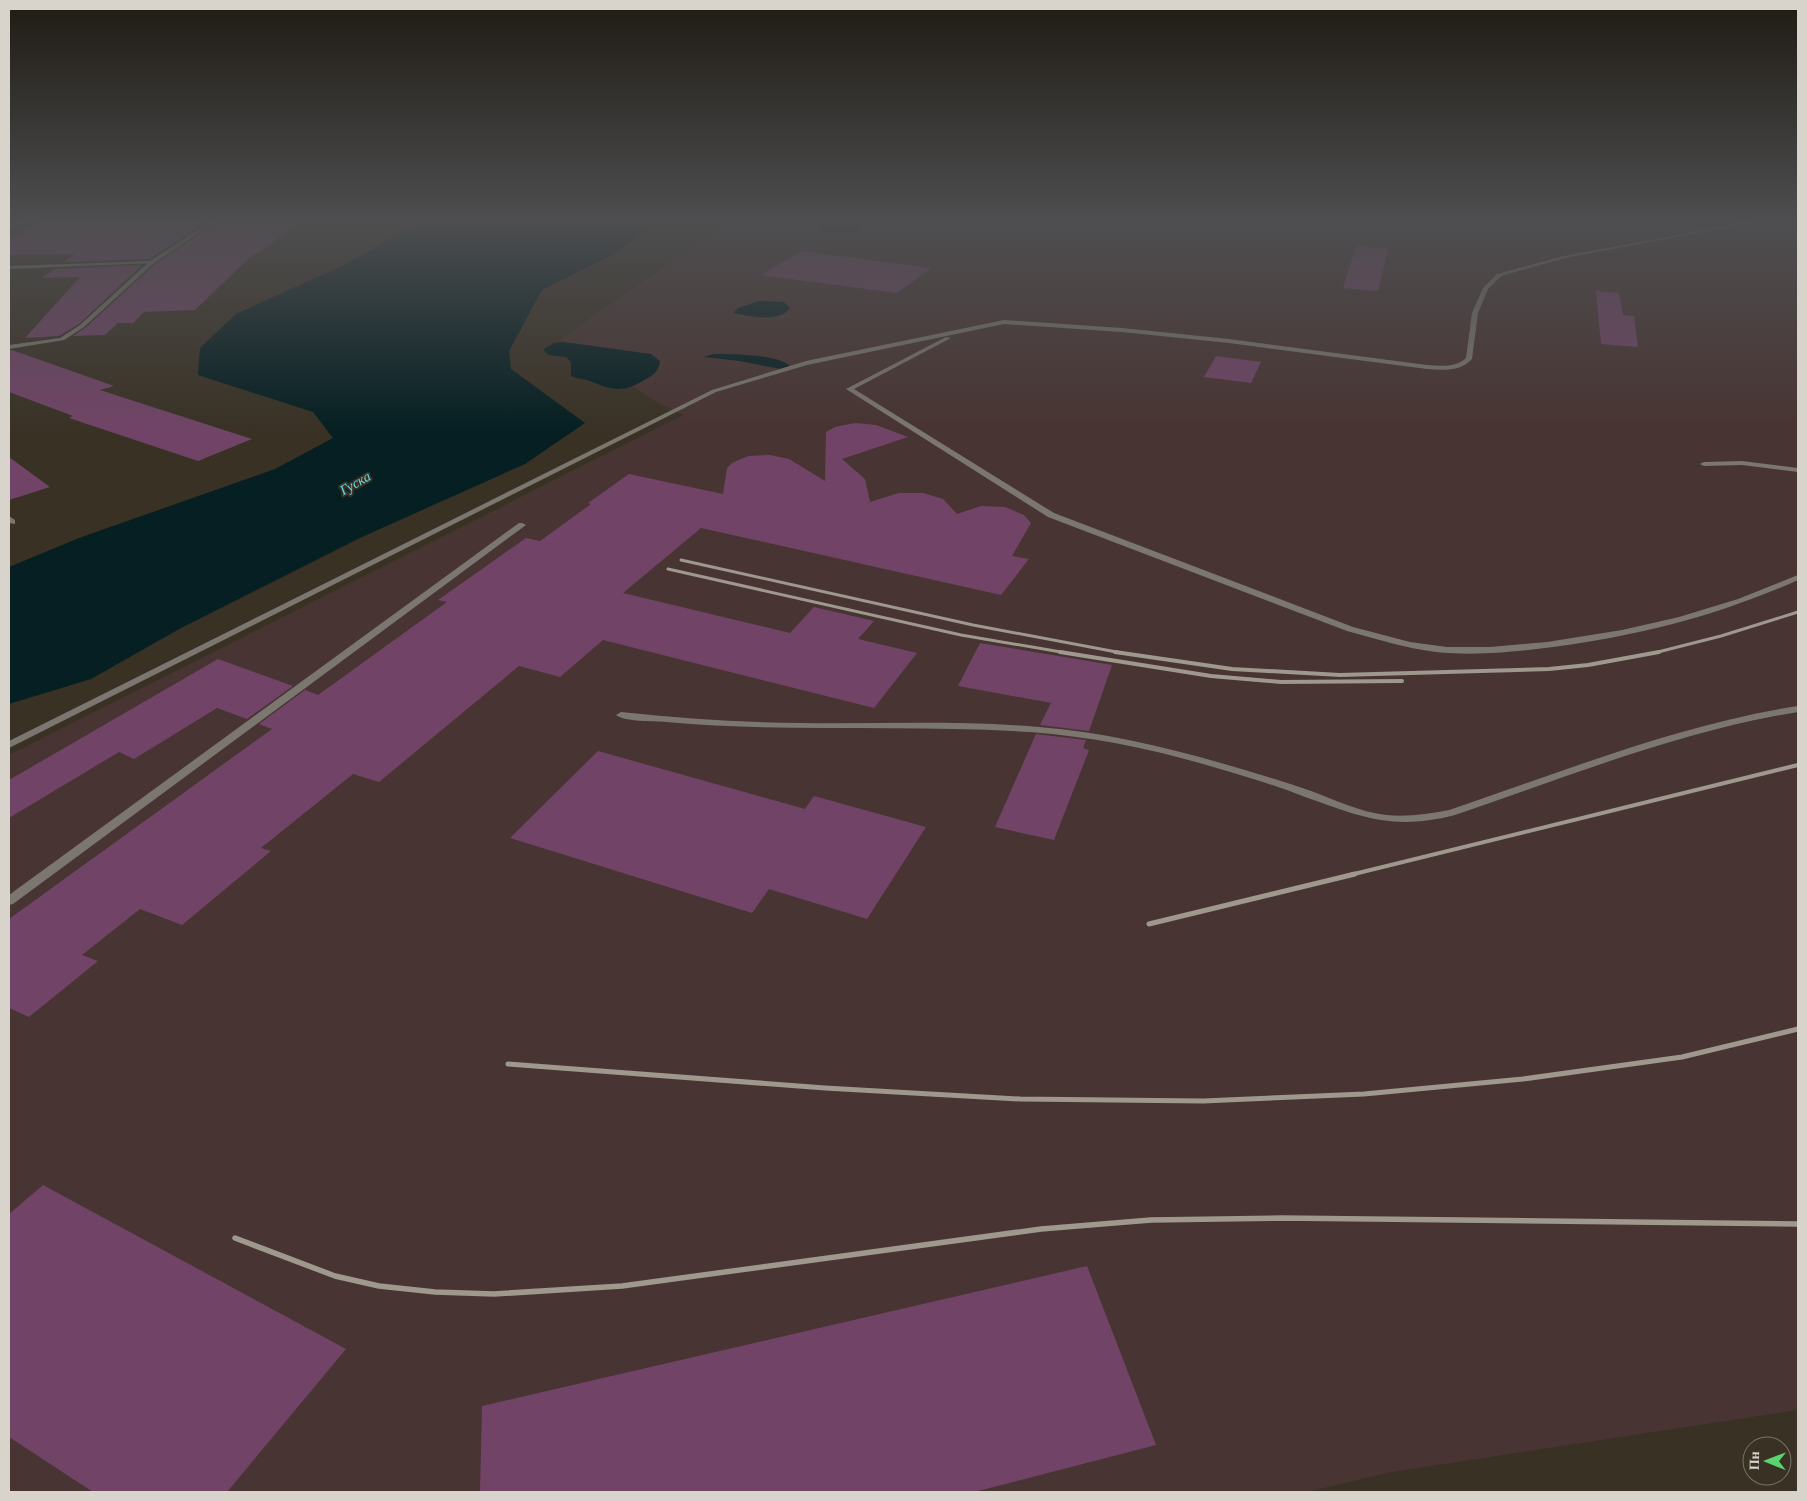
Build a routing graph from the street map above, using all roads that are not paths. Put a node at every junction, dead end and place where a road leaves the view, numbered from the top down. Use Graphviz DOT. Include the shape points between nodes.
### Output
graph roads {
  1 [pos="119,292"];
  2 [pos="1484,292"];
  3 [pos="960,332"];
  4 [pos="9,348"];
  5 [pos="1704,464"];
  6 [pos="1798,470"];
  7 [pos="522,525"];
  8 [pos="1798,577"];
  9 [pos="1798,709"];
  10 [pos="621,715"];
  11 [pos="9,745"];
  12 [pos="9,901"];
  1 -- 4 [label="street" via="82,326 62,339"];
  2 -- 3 [label="street" via="1475,313 1469,359 1452,367 1427,367 1122,330 1004,322"];
  3 -- 8 [label="street" via="849,389 1051,514 1357,631 1447,650 1527,647 1695,616 1738,603"];
  3 -- 11 [label="street" via="806,363 714,391"];
  5 -- 6 [label="street" via="1742,463"];
  7 -- 12 [label="street"];
  9 -- 10 [label="street" via="1716,726 1451,813 1404,821 1362,815 1290,787 1193,758 1113,740 1044,730 982,725 780,725"];
}
